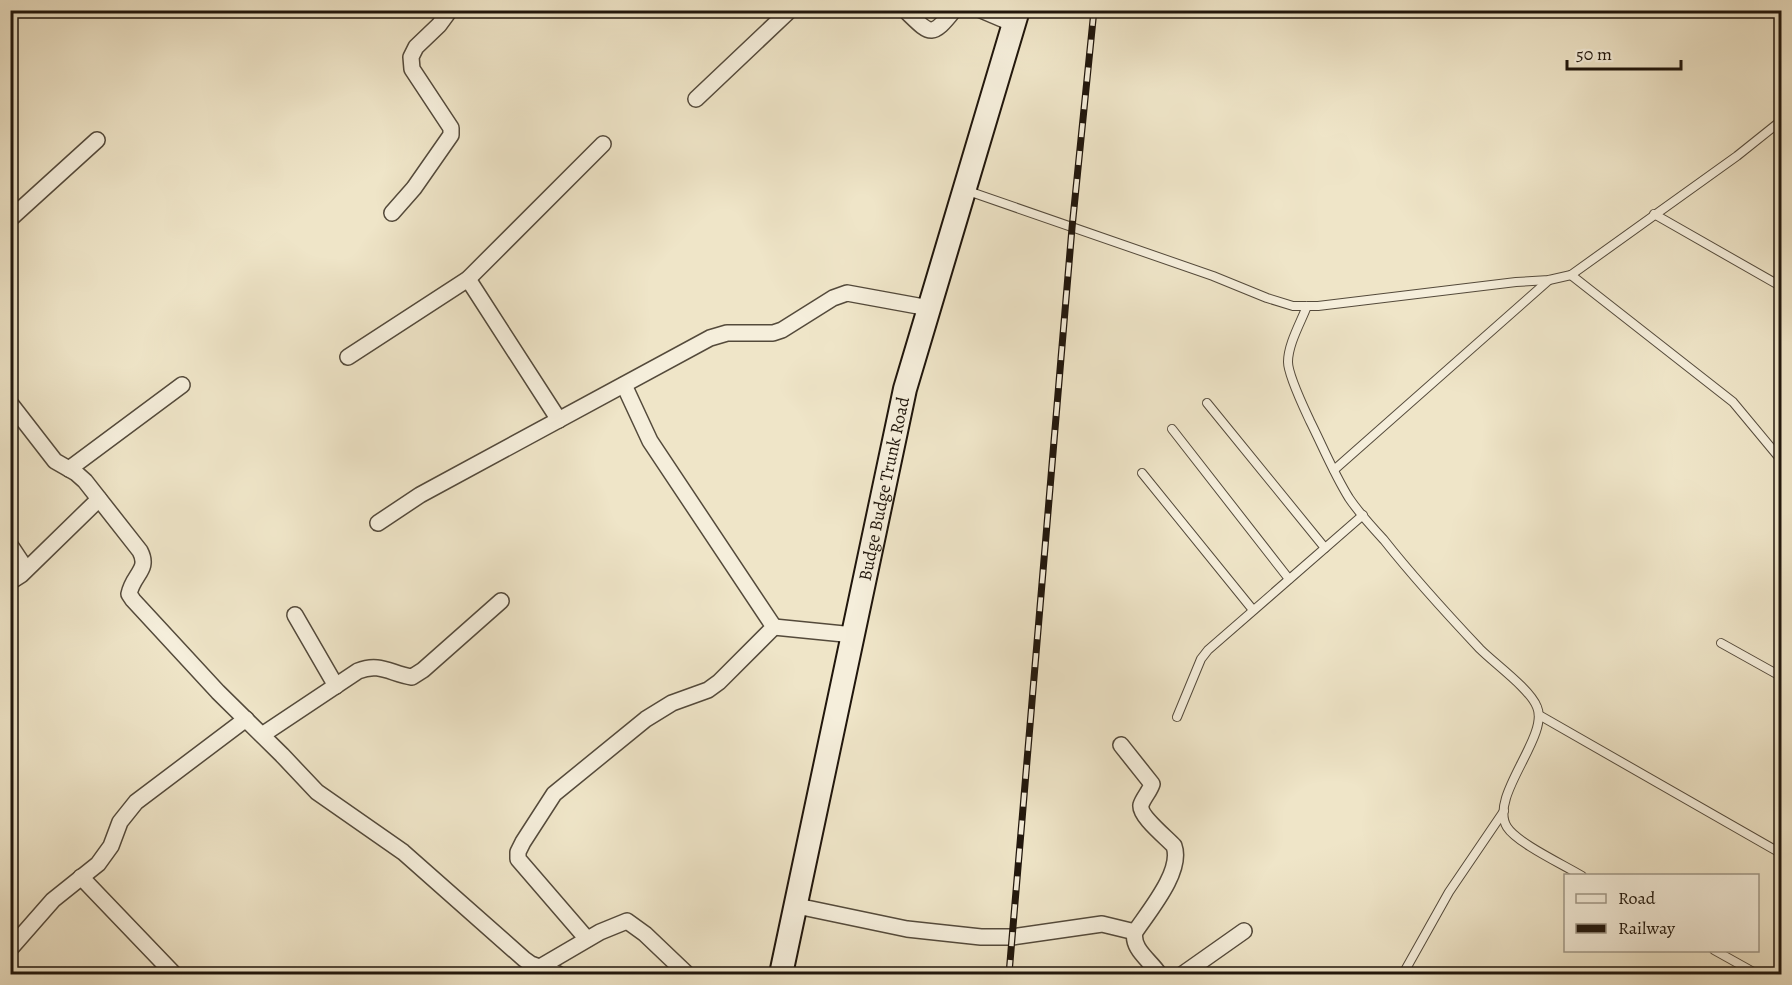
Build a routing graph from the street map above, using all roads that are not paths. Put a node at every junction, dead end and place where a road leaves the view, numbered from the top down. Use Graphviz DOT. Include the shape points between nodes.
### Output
graph roads {
  1 [pos="450,10"];
  2 [pos="790,10"];
  3 [pos="905,10"];
  4 [pos="954,10"];
  5 [pos="981,10"];
  6 [pos="1016,17"];
  7 [pos="696,99"];
  8 [pos="1782,120"];
  9 [pos="98,140"];
  10 [pos="603,144"];
  11 [pos="965,190"];
  12 [pos="392,213"];
  13 [pos="1654,214"];
  14 [pos="10,219"];
  15 [pos="1571,275"];
  16 [pos="468,279"];
  17 [pos="1549,280"];
  18 [pos="1782,287"];
  19 [pos="1307,306"];
  20 [pos="929,308"];
  21 [pos="348,357"];
  22 [pos="624,385"];
  23 [pos="182,386"];
  24 [pos="10,403"];
  25 [pos="1207,403"];
  26 [pos="559,420"];
  27 [pos="1172,429"];
  28 [pos="1782,461"];
  29 [pos="69,469"];
  30 [pos="1334,470"];
  31 [pos="1143,473"];
  32 [pos="99,499"];
  33 [pos="1363,515"];
  34 [pos="378,524"];
  35 [pos="10,545"];
  36 [pos="1325,548"];
  37 [pos="26,569"];
  38 [pos="1289,579"];
  39 [pos="10,582"];
  40 [pos="501,602"];
  41 [pos="1253,610"];
  42 [pos="296,615"];
  43 [pos="774,627"];
  44 [pos="854,635"];
  45 [pos="1721,643"];
  46 [pos="1782,677"];
  47 [pos="336,686"];
  48 [pos="1539,715"];
  49 [pos="1177,717"];
  50 [pos="246,719"];
  51 [pos="262,735"];
  52 [pos="1121,745"];
  53 [pos="1504,811"];
  54 [pos="1782,854"];
  55 [pos="1579,874"];
  56 [pos="81,877"];
  57 [pos="797,906"];
  58 [pos="1245,931"];
  59 [pos="1135,932"];
  60 [pos="587,939"];
  61 [pos="10,949"];
  62 [pos="1716,952"];
  63 [pos="534,970"];
  64 [pos="174,975"];
  65 [pos="558,975"];
  66 [pos="687,975"];
  67 [pos="781,975"];
  68 [pos="1159,975"];
  69 [pos="1183,975"];
  70 [pos="1403,975"];
  71 [pos="1757,975"];
  1 -- 12 [label="street" via="411,57 412,69 451,128 451,135"];
  2 -- 7 [label="street"];
  3 -- 4 [label="street" via="924,29 933,31"];
  5 -- 6 [label="street"];
  6 -- 11 [label="main road, Budge Budge Trunk Road"];
  8 -- 13 [label="lane"];
  9 -- 14 [label="street"];
  10 -- 16 [label="street"];
  11 -- 19 [label="lane" via="1268,298"];
  11 -- 20 [label="main road, Budge Budge Trunk Road"];
  13 -- 15 [label="lane"];
  13 -- 18 [label="lane"];
  15 -- 17 [label="lane"];
  15 -- 28 [label="lane" via="1733,402"];
  16 -- 21 [label="street"];
  16 -- 26 [label="street"];
  17 -- 19 [label="lane"];
  17 -- 30 [label="lane"];
  19 -- 30 [label="lane" via="1288,361 1304,407"];
  20 -- 22 [label="street" via="847,293 773,333 727,333 710,338"];
  20 -- 44 [label="main road, Budge Budge Trunk Road" via="905,389"];
  22 -- 26 [label="street"];
  22 -- 43 [label="street" via="650,441"];
  23 -- 29 [label="street"];
  24 -- 29 [label="street" via="55,461"];
  25 -- 36 [label="lane"];
  26 -- 34 [label="street" via="420,495"];
  27 -- 38 [label="lane"];
  29 -- 32 [label="street"];
  30 -- 33 [label="lane"];
  31 -- 41 [label="lane"];
  32 -- 37 [label="street"];
  32 -- 50 [label="street" via="144,559 144,566 131,585 129,594 133,600"];
  33 -- 36 [label="lane"];
  33 -- 48 [label="lane" via="1429,595 1526,692 1538,707"];
  35 -- 37 [label="street"];
  36 -- 38 [label="lane"];
  37 -- 39 [label="street"];
  38 -- 41 [label="lane"];
  40 -- 47 [label="street" via="412,677 374,666 358,671"];
  41 -- 49 [label="lane" via="1201,659"];
  42 -- 47 [label="street"];
  43 -- 44 [label="street"];
  43 -- 60 [label="street" via="719,682 646,719 579,772 547,803 523,842 518,859"];
  44 -- 57 [label="main road, Budge Budge Trunk Road"];
  45 -- 46 [label="lane"];
  47 -- 51 [label="street"];
  48 -- 53 [label="lane"];
  48 -- 54 [label="lane"];
  50 -- 51 [label="street"];
  50 -- 56 [label="street" via="136,802 120,822 111,846 98,864"];
  51 -- 63 [label="street" via="327,800 403,852"];
  52 -- 59 [label="street" via="1152,784 1141,809 1176,852 1169,879"];
  53 -- 55 [label="lane" via="1505,825 1515,836"];
  53 -- 70 [label="lane" via="1449,892"];
  56 -- 61 [label="street" via="53,900"];
  56 -- 64 [label="street"];
  57 -- 59 [label="street" via="907,929 981,936 1012,937 1102,924"];
  57 -- 67 [label="main road, Budge Budge Trunk Road"];
  58 -- 69 [label="street"];
  59 -- 68 [label="street" via="1137,948"];
  60 -- 63 [label="street"];
  60 -- 66 [label="street" via="627,921"];
  62 -- 71 [label="lane"];
  63 -- 65 [label="street"];
}
